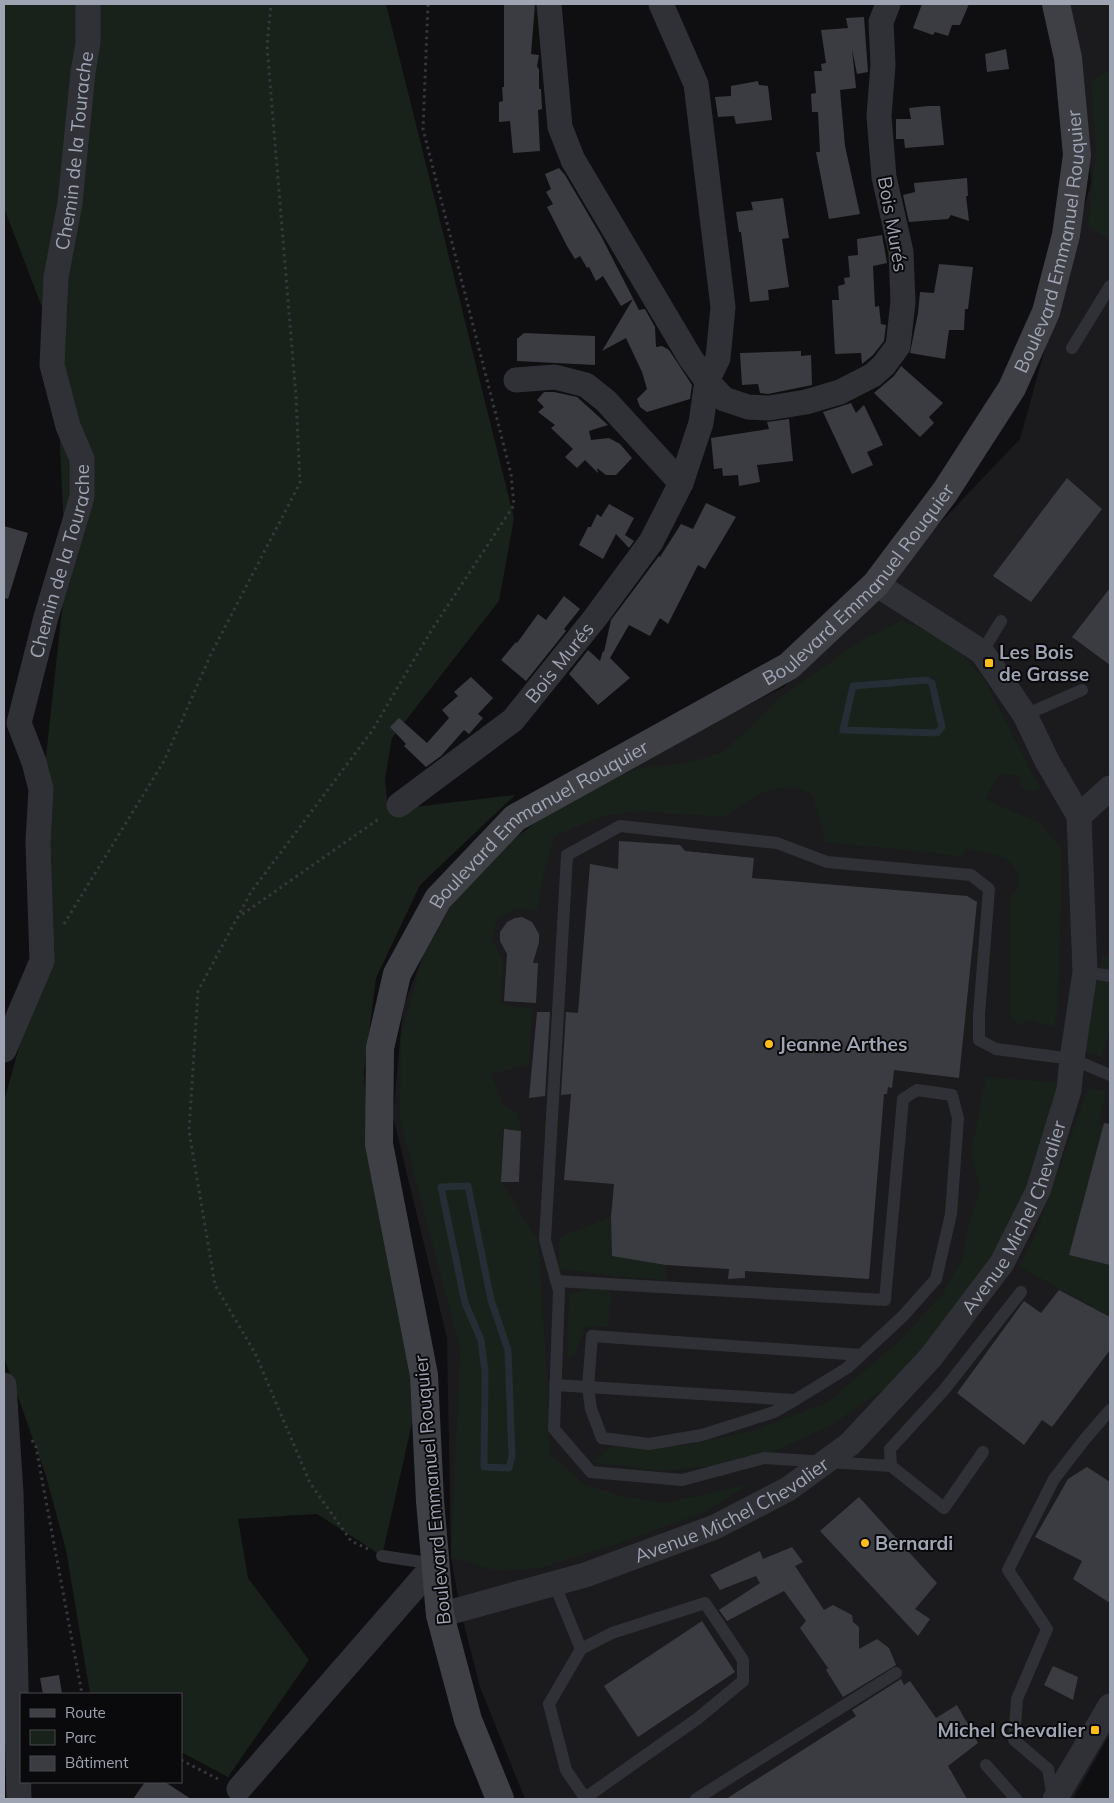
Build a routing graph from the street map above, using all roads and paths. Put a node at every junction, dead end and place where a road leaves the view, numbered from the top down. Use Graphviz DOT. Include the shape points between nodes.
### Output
graph roads {
  1 [pos="88,4"];
  2 [pos="271,4"];
  3 [pos="428,4"];
  4 [pos="548,4"];
  5 [pos="661,4"];
  6 [pos="888,4"];
  7 [pos="1056,4"];
  8 [pos="1110,286"];
  9 [pos="1072,348"];
  10 [pos="516,380"];
  11 [pos="707,381"];
  12 [pos="681,483"];
  13 [pos="876,584"];
  14 [pos="1001,621"];
  15 [pos="982,652"];
  16 [pos="1082,690"];
  17 [pos="1025,715"];
  18 [pos="1110,788"];
  19 [pos="399,805"];
  20 [pos="1079,816"];
  21 [pos="237,918"];
  22 [pos="62,928"];
  23 [pos="1084,972"];
  24 [pos="1110,976"];
  25 [pos="4,1050"];
  26 [pos="1072,1059"];
  27 [pos="1110,1075"];
  28 [pos="556,1280"];
  29 [pos="1021,1292"];
  30 [pos="861,1355"];
  31 [pos="4,1385"];
  32 [pos="555,1385"];
  33 [pos="588,1387"];
  34 [pos="795,1400"];
  35 [pos="1110,1410"];
  36 [pos="31,1439"];
  37 [pos="983,1452"];
  38 [pos="826,1462"];
  39 [pos="891,1466"];
  40 [pos="382,1556"];
  41 [pos="435,1564"];
  42 [pos="554,1583"];
  43 [pos="440,1615"];
  44 [pos="581,1649"];
  45 [pos="896,1673"];
  46 [pos="82,1693"];
  47 [pos="1110,1706"];
  48 [pos="182,1760"];
  49 [pos="986,1765"];
  50 [pos="239,1789"];
  51 [pos="19,1799"];
  52 [pos="500,1799"];
  53 [pos="696,1799"];
  54 [pos="1016,1799"];
  55 [pos="1054,1799"];
  1 -- 25 [label="street, Chemin de la Tourache" via="88,43 70,203 56,277 52,365 68,426 82,459 82,497 19,723 41,790 38,842 42,961"];
  2 -- 22 [label="path" via="268,46 300,484 211,654 164,760"];
  3 -- 21 [label="path" via="423,129 510,474 514,505 431,631 372,731 251,892"];
  4 -- 11 [label="street, Bois Murés" via="560,127 573,160"];
  5 -- 11 [label="street, Bois Murés" via="696,84 723,307 718,358"];
  6 -- 11 [label="street, Bois Murés" via="881,22 883,65 879,116 884,177 901,252 903,302 898,346 873,375 840,392 806,402 769,408 748,407 724,399"];
  7 -- 13 [label="street, Boulevard Emmanuel Rouquier" via="1068,58 1077,155 1066,234 1046,312 1012,388 945,492"];
  8 -- 9 [label="lane"];
  10 -- 12 [label="street" via="554,377 586,385 606,401"];
  11 -- 12 [label="street, Bois Murés" via="701,423"];
  12 -- 19 [label="street, Bois Murés" via="651,542 513,720"];
  13 -- 15 [label="street, Avenue Michel Chevalier"];
  13 -- 41 [label="street, Boulevard Emmanuel Rouquier" via="789,666 515,818 438,900 397,974 380,1048 379,1144 424,1374"];
  14 -- 15 [label="lane"];
  15 -- 17 [label="street, Avenue Michel Chevalier"];
  16 -- 17 [label="lane"];
  17 -- 20 [label="street, Avenue Michel Chevalier"];
  18 -- 20 [label="street"];
  19 -- 21 [label="path"];
  20 -- 23 [label="street, Avenue Michel Chevalier"];
  21 -- 40 [label="path" via="198,991 190,1113 189,1131 215,1285 254,1353 310,1484 352,1541"];
  23 -- 24 [label="lane"];
  23 -- 26 [label="street, Avenue Michel Chevalier"];
  26 -- 27 [label="lane"];
  26 -- 28 [label="lane" via="996,1049 979,1040 989,889 971,875 827,862 777,843 620,826 567,855 545,1240"];
  26 -- 38 [label="street, Avenue Michel Chevalier" via="1069,1090 1038,1191 1002,1263 931,1357 850,1444"];
  28 -- 30 [label="lane" via="885,1300 903,1099 917,1090 952,1095 958,1118 951,1214 936,1279 903,1316"];
  28 -- 32 [label="lane" via="559,1291"];
  29 -- 39 [label="lane" via="944,1390 890,1449"];
  30 -- 33 [label="lane" via="592,1336"];
  30 -- 34 [label="lane" via="847,1368"];
  31 -- 51 [label="street" via="11,1492"];
  32 -- 33 [label="lane"];
  32 -- 38 [label="lane" via="554,1429 591,1472 682,1480 764,1458"];
  33 -- 34 [label="lane"];
  33 -- 34 [label="lane" via="591,1409 602,1438 649,1444 702,1435 774,1412"];
  35 -- 55 [label="lane" via="1054,1479 1008,1570 1047,1628 1017,1699 1014,1740 1048,1769"];
  36 -- 46 [label="path" via="36,1447"];
  37 -- 39 [label="lane" via="944,1508"];
  38 -- 39 [label="lane"];
  38 -- 42 [label="street, Avenue Michel Chevalier" via="788,1490 715,1527 585,1575"];
  40 -- 41 [label="lane"];
  41 -- 43 [label="street, Boulevard Emmanuel Rouquier"];
  41 -- 50 [label="street"];
  42 -- 43 [label="street, Avenue Michel Chevalier"];
  42 -- 44 [label="lane"];
  43 -- 52 [label="street, Boulevard Emmanuel Rouquier" via="468,1720"];
  44 -- 44 [label="lane" via="549,1704 566,1770 585,1798 697,1719 743,1680 743,1660 705,1603 612,1633"];
  45 -- 53 [label="lane"];
  47 -- 55 [label="street"];
  48 -- 50 [label="path"];
  49 -- 54 [label="lane"];
}
